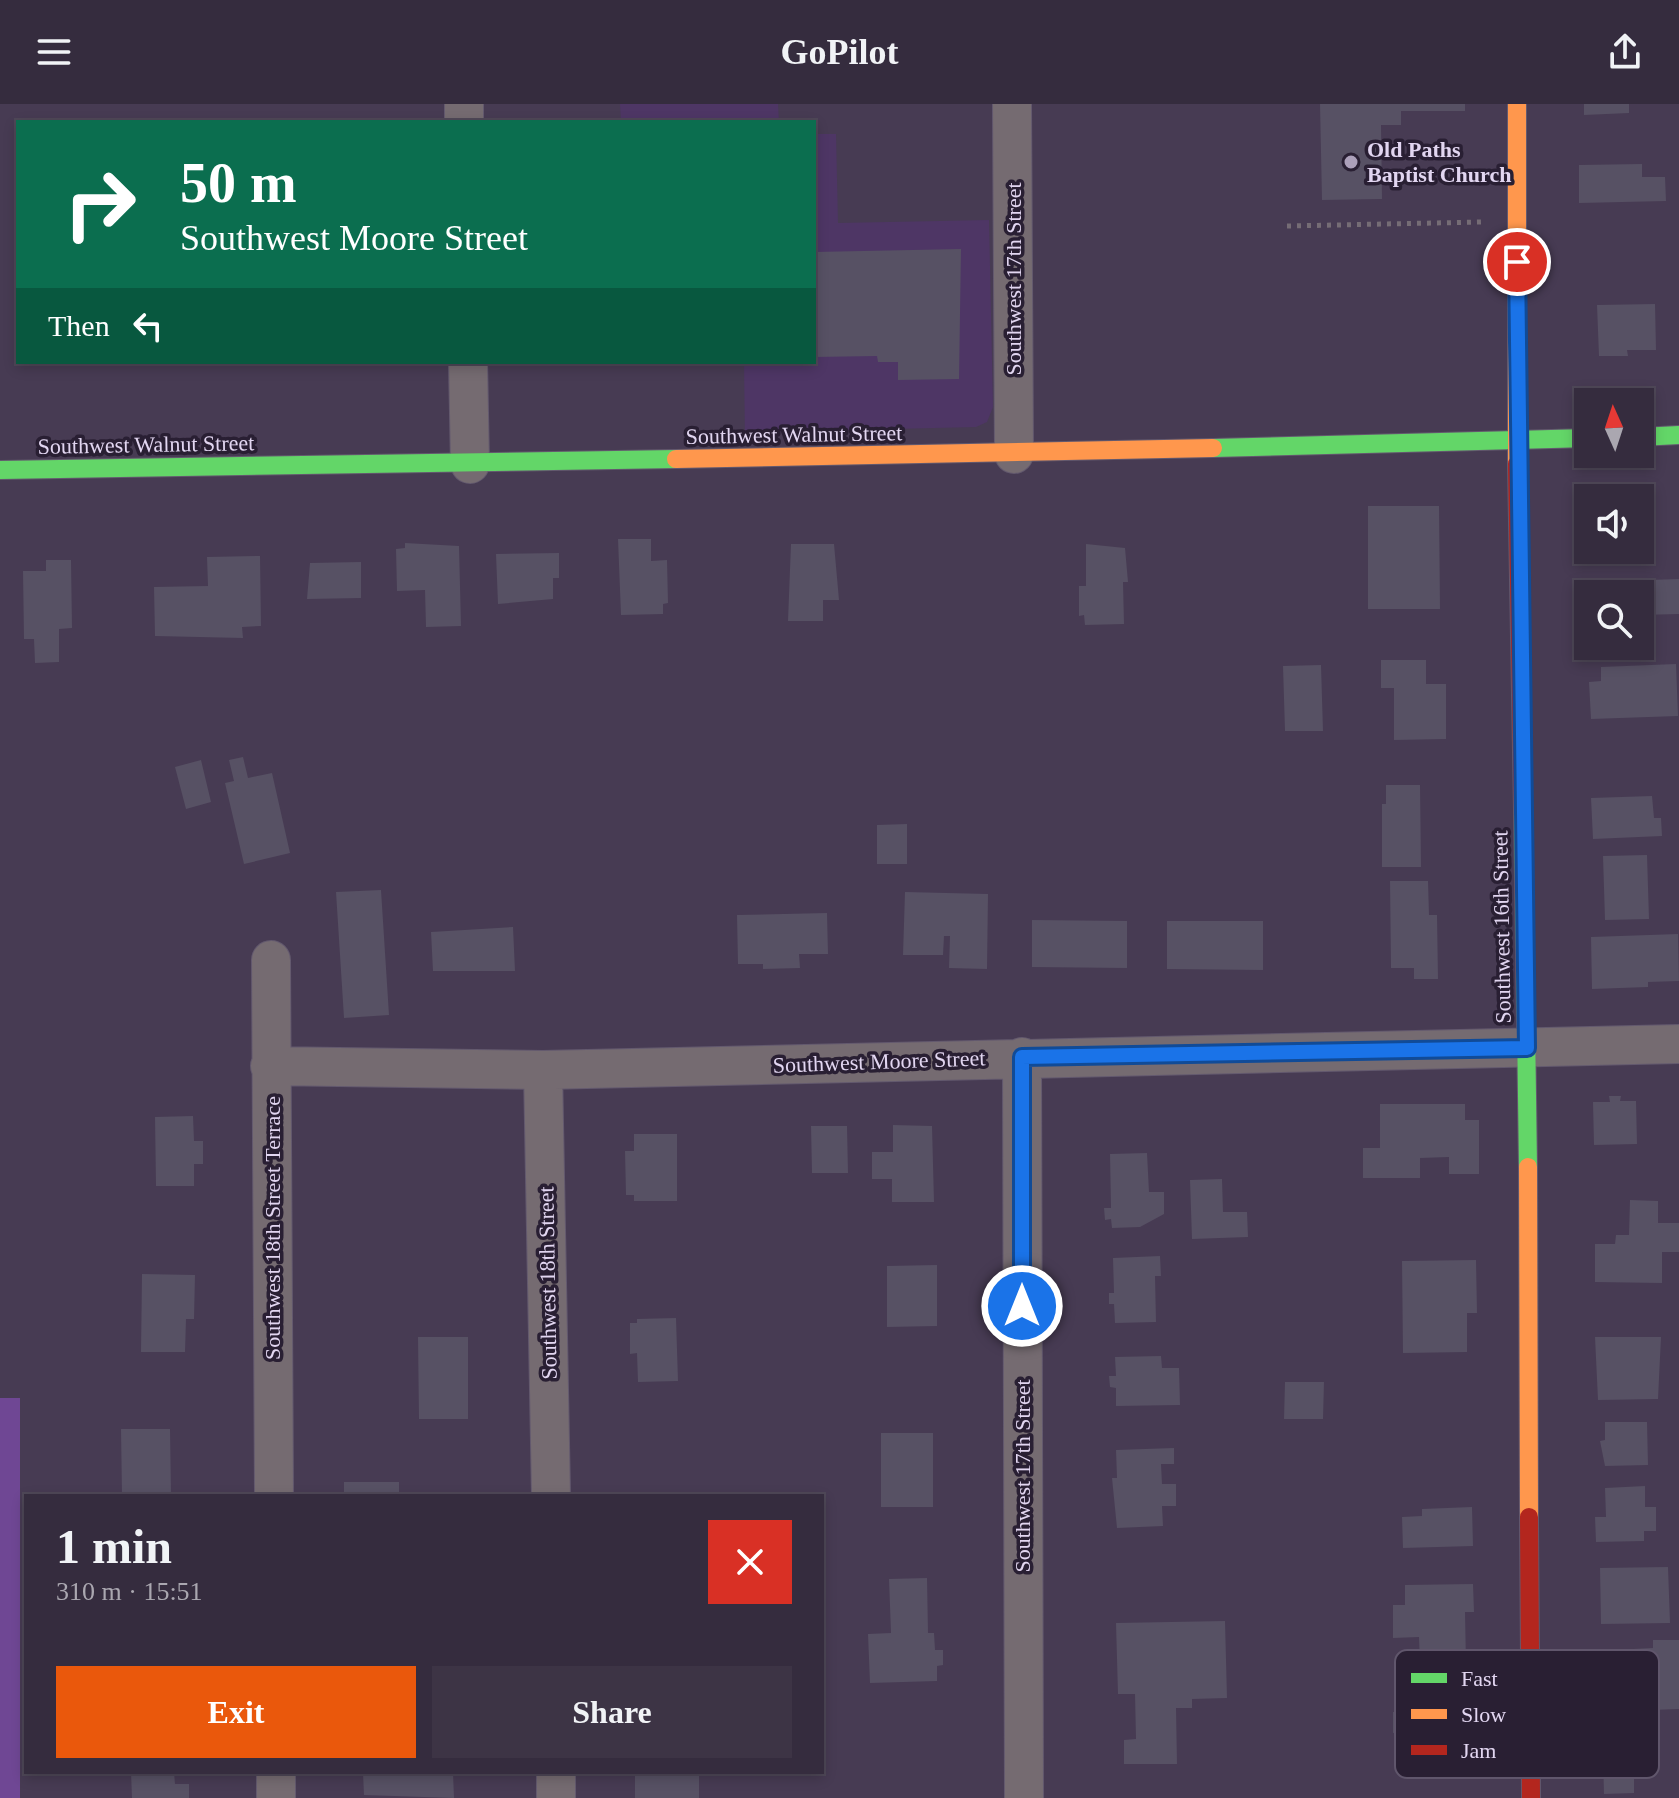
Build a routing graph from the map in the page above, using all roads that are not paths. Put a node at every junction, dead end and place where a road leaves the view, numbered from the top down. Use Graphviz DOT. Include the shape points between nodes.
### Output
graph roads {
  1 [pos="1012,104"];
  2 [pos="1517,104"];
  3 [pos="468,364"];
  4 [pos="1679,435"];
  5 [pos="1654,436"];
  6 [pos="1574,439"];
  7 [pos="1517,441"];
  8 [pos="1014,454"];
  9 [pos="470,464"];
  10 [pos="0,470"];
  11 [pos="271,960"];
  12 [pos="1679,1044"];
  13 [pos="1527,1048"];
  14 [pos="1022,1057"];
  15 [pos="270,1066"];
  16 [pos="543,1070"];
  17 [pos="274,1494"];
  18 [pos="551,1494"];
  19 [pos="1530,1650"];
  20 [pos="276,1774"];
  21 [pos="556,1774"];
  22 [pos="1531,1778"];
  23 [pos="276,1798"];
  24 [pos="556,1798"];
  25 [pos="1024,1798"];
  26 [pos="1531,1798"];
  1 -- 8 [label="street, Southwest 17th Street"];
  2 -- 7 [label="street, Southwest 16th Street"];
  3 -- 9 [label="street"];
  4 -- 5 [label="street"];
  6 -- 7 [label="street, Southwest Walnut Street"];
  7 -- 8 [label="street, Southwest Walnut Street"];
  7 -- 13 [label="street, Southwest 16th Street"];
  8 -- 9 [label="street, Southwest Walnut Street"];
  9 -- 10 [label="street, Southwest Walnut Street"];
  11 -- 15 [label="street, Southwest 18th Street Terrace"];
  12 -- 13 [label="street, Southwest Moore Street"];
  13 -- 14 [label="street, Southwest Moore Street"];
  13 -- 19 [label="street, Southwest 16th Street"];
  14 -- 16 [label="street, Southwest Moore Street"];
  14 -- 25 [label="street, Southwest 17th Street"];
  15 -- 16 [label="street, Southwest Moore Street"];
  15 -- 17 [label="street, Southwest 18th Street Terrace"];
  16 -- 18 [label="street, Southwest 18th Street"];
  20 -- 23 [label="street"];
  21 -- 24 [label="street"];
  22 -- 26 [label="street, Southwest 16th Street"];
}
